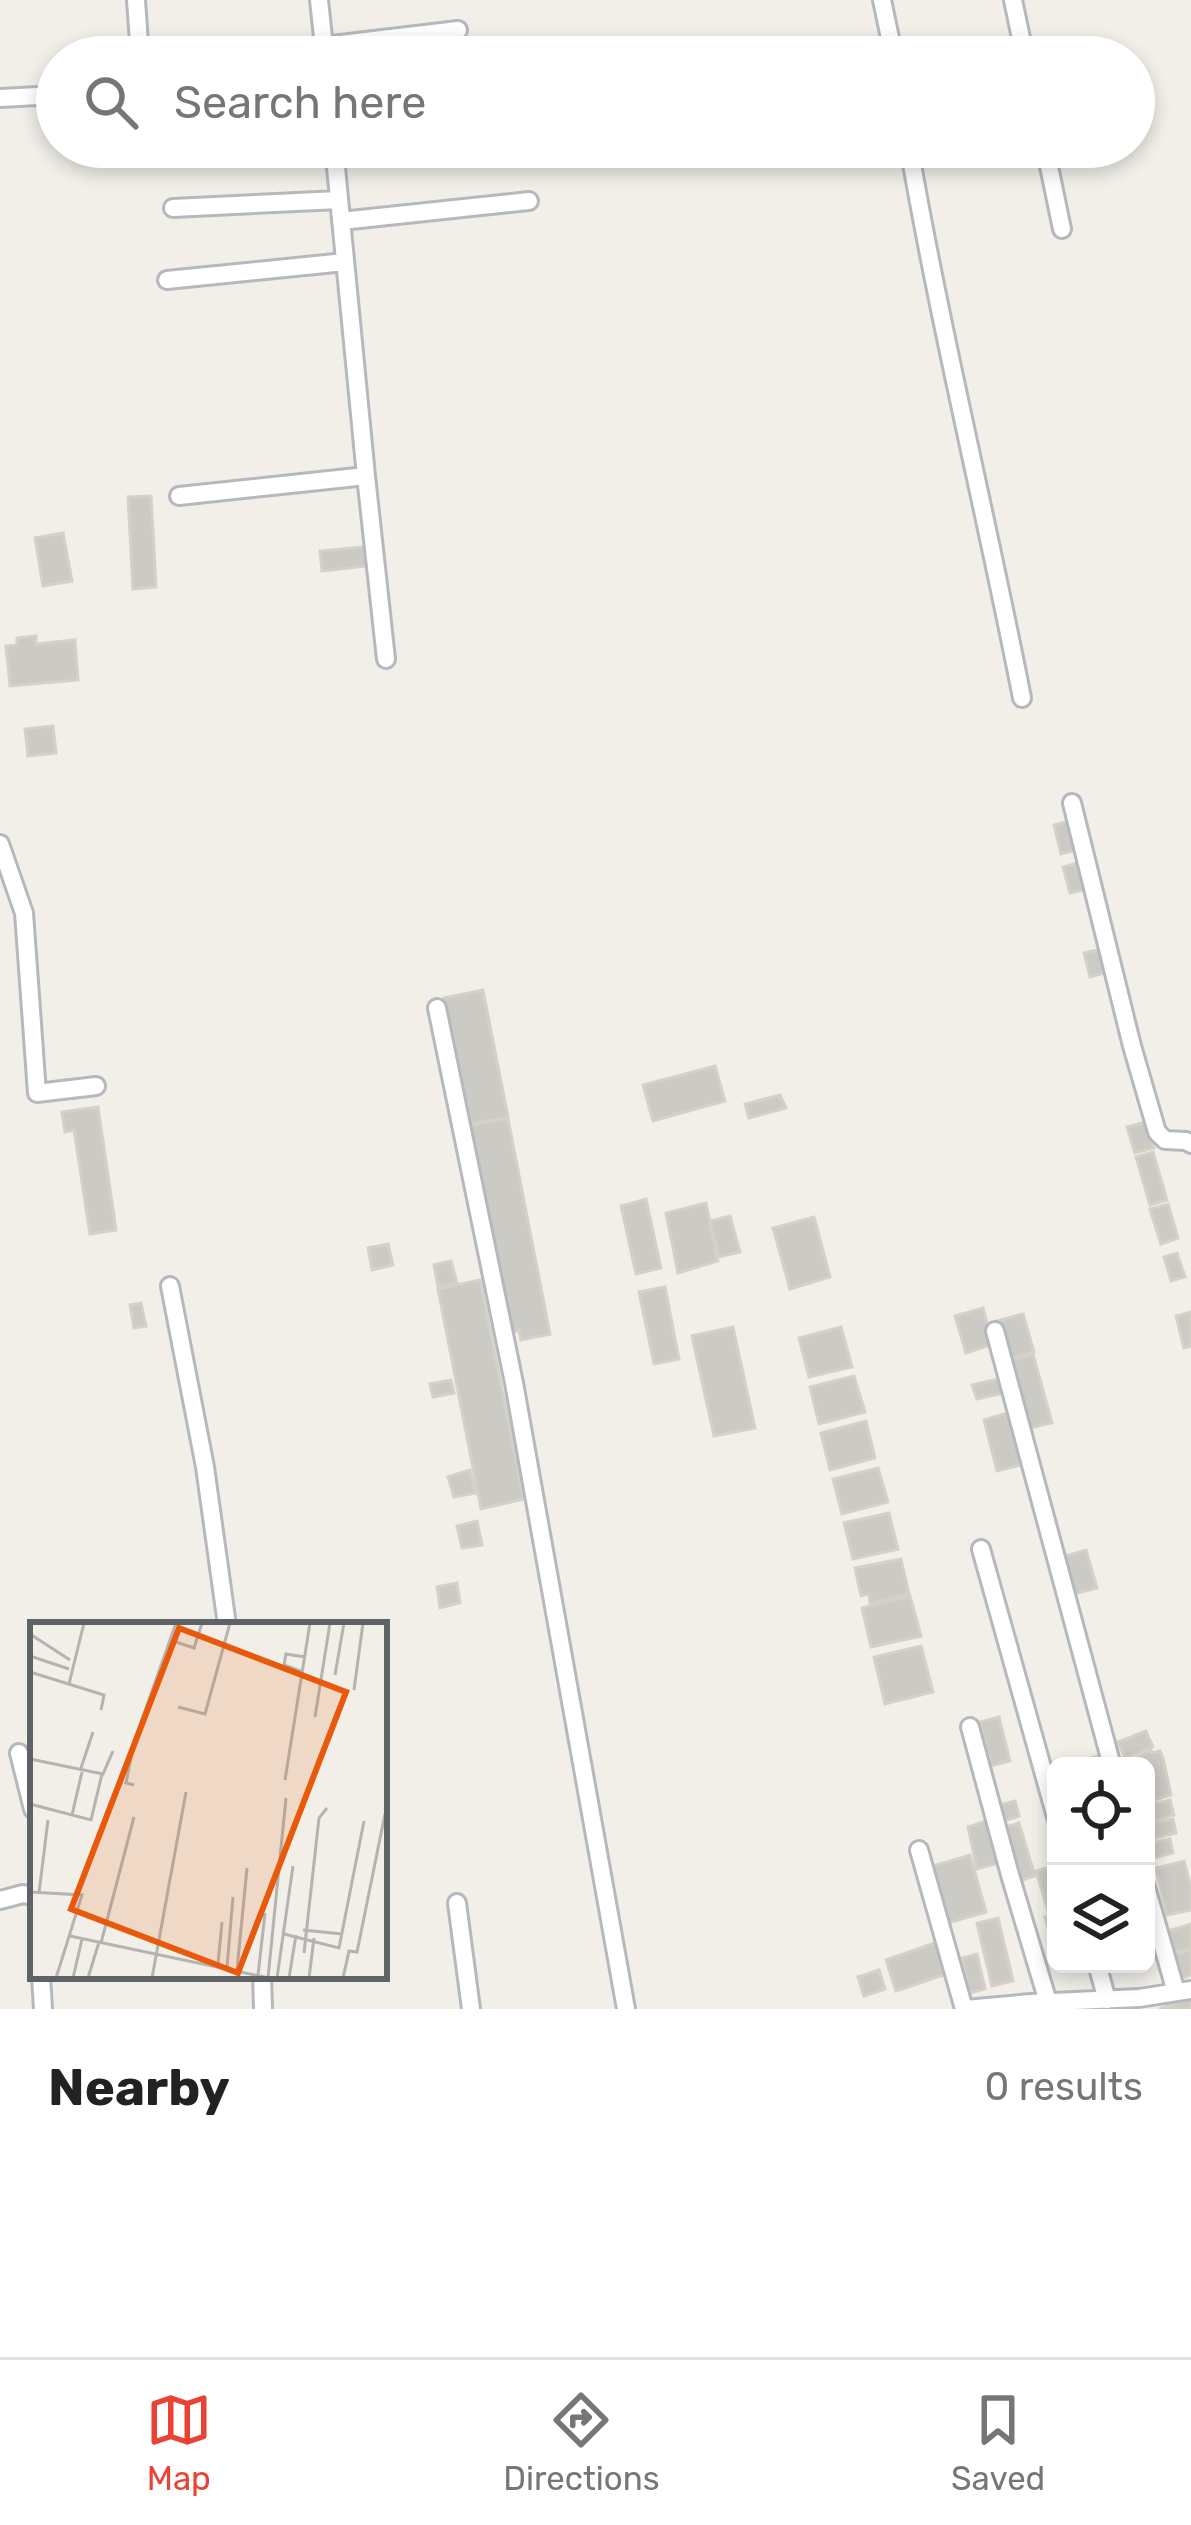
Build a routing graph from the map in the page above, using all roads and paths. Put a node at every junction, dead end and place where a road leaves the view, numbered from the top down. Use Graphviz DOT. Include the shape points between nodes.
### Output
graph roads {
  1 [pos="136,0"];
  2 [pos="319,0"];
  3 [pos="882,0"];
  4 [pos="1013,0"];
  5 [pos="458,30"];
  6 [pos="139,36"];
  7 [pos="322,36"];
  8 [pos="421,36"];
  9 [pos="890,36"];
  10 [pos="1021,36"];
  11 [pos="36,96"];
  12 [pos="0,98"];
  13 [pos="336,168"];
  14 [pos="913,168"];
  15 [pos="1049,168"];
  16 [pos="339,200"];
  17 [pos="529,201"];
  18 [pos="173,208"];
  19 [pos="341,221"];
  20 [pos="1062,229"];
  21 [pos="345,262"];
  22 [pos="167,280"];
  23 [pos="366,476"];
  24 [pos="179,496"];
  25 [pos="386,659"];
  26 [pos="1022,698"];
  27 [pos="1072,803"];
  28 [pos="0,844"];
  29 [pos="437,1008"];
  30 [pos="96,1086"];
  31 [pos="1191,1144"];
  32 [pos="170,1286"];
  33 [pos="995,1331"];
  34 [pos="981,1549"];
  35 [pos="227,1622"];
  36 [pos="970,1727"];
  37 [pos="19,1753"];
  38 [pos="1110,1757"];
  39 [pos="1047,1785"];
  40 [pos="30,1797"];
  41 [pos="919,1850"];
  42 [pos="30,1895"];
  43 [pos="0,1900"];
  44 [pos="457,1903"];
  45 [pos="1155,1912"];
  46 [pos="1100,1973"];
  47 [pos="41,1979"];
  48 [pos="1183,1991"];
  49 [pos="1107,2000"];
  50 [pos="1140,2004"];
  51 [pos="1041,2005"];
  52 [pos="983,2008"];
  53 [pos="44,2009"];
  54 [pos="471,2009"];
  55 [pos="626,2009"];
  56 [pos="965,2009"];
  1 -- 6 [label="street"];
  2 -- 7 [label="street"];
  3 -- 9 [label="street"];
  4 -- 10 [label="street"];
  5 -- 8 [label="street"];
  11 -- 12 [label="street"];
  13 -- 16 [label="street"];
  14 -- 26 [label="street"];
  15 -- 20 [label="street"];
  16 -- 18 [label="street"];
  16 -- 19 [label="street"];
  17 -- 19 [label="street"];
  19 -- 21 [label="street"];
  21 -- 22 [label="street"];
  21 -- 23 [label="street"];
  23 -- 24 [label="street"];
  23 -- 25 [label="street"];
  27 -- 31 [label="street" via="1157,1132"];
  28 -- 30 [label="street" via="24,913 37,1093"];
  29 -- 55 [label="street" via="514,1383"];
  32 -- 35 [label="street"];
  33 -- 38 [label="street"];
  34 -- 39 [label="street"];
  36 -- 51 [label="street"];
  37 -- 40 [label="street"];
  41 -- 56 [label="street"];
  42 -- 43 [label="street"];
  44 -- 54 [label="street"];
  45 -- 48 [label="street"];
  46 -- 49 [label="street"];
  47 -- 53 [label="street"];
  48 -- 50 [label="street"];
  49 -- 50 [label="street"];
  49 -- 51 [label="street"];
  51 -- 52 [label="street"];
  52 -- 56 [label="street"];
}
